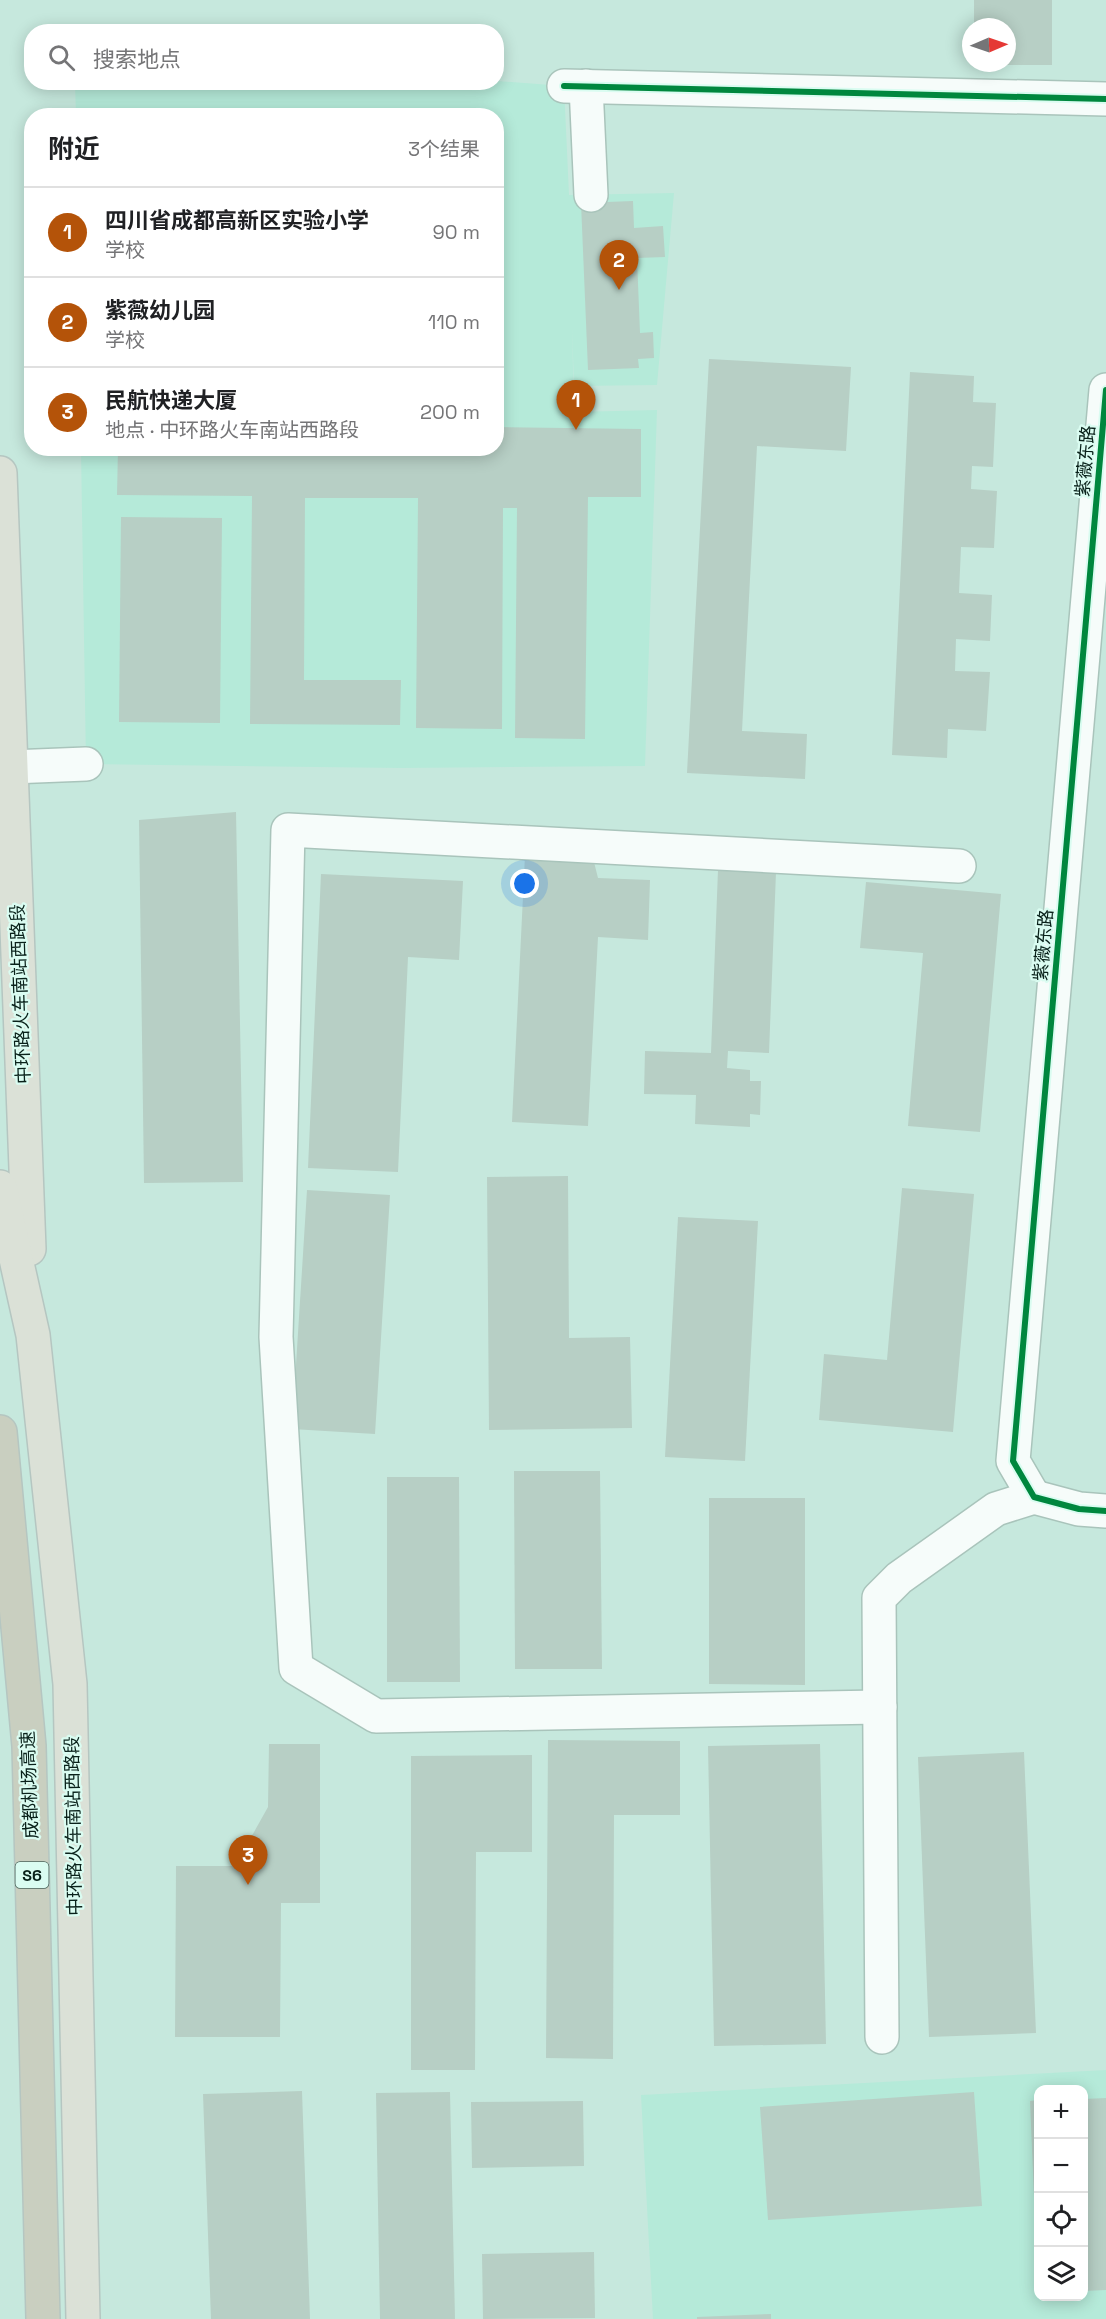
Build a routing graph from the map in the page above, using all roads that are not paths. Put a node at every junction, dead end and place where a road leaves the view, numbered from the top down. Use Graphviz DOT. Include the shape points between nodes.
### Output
graph roads {
  1 [pos="1106,99"];
  2 [pos="591,195"];
  3 [pos="1106,390"];
  4 [pos="0,473"];
  5 [pos="86,764"];
  6 [pos="11,767"];
  7 [pos="959,866"];
  8 [pos="0,1187"];
  9 [pos="33,1335"];
  10 [pos="0,1432"];
  11 [pos="1034,1497"];
  12 [pos="1106,1511"];
  13 [pos="880,1707"];
  14 [pos="882,2037"];
  15 [pos="43,2319"];
  16 [pos="83,2319"];
  1 -- 2 [label="street" via="575,86"];
  3 -- 11 [label="street, 紫薇东路" via="1013,1461"];
  4 -- 6 [label="main road, 中环路火车南站西路段"];
  5 -- 6 [label="street"];
  6 -- 9 [label="main road, 中环路火车南站西路段"];
  7 -- 13 [label="street" via="288,830 276,1337 296,1668 376,1716"];
  8 -- 9 [label="main road, 中环路火车南站西路段"];
  9 -- 16 [label="main road, 中环路火车南站西路段" via="70,1684"];
  10 -- 15 [label="highway, 成都机场高速 / S6" via="29,1746"];
  11 -- 12 [label="street" via="1079,1509"];
  11 -- 13 [label="street" via="996,1509 898,1578 879,1598"];
  13 -- 14 [label="street"];
}
